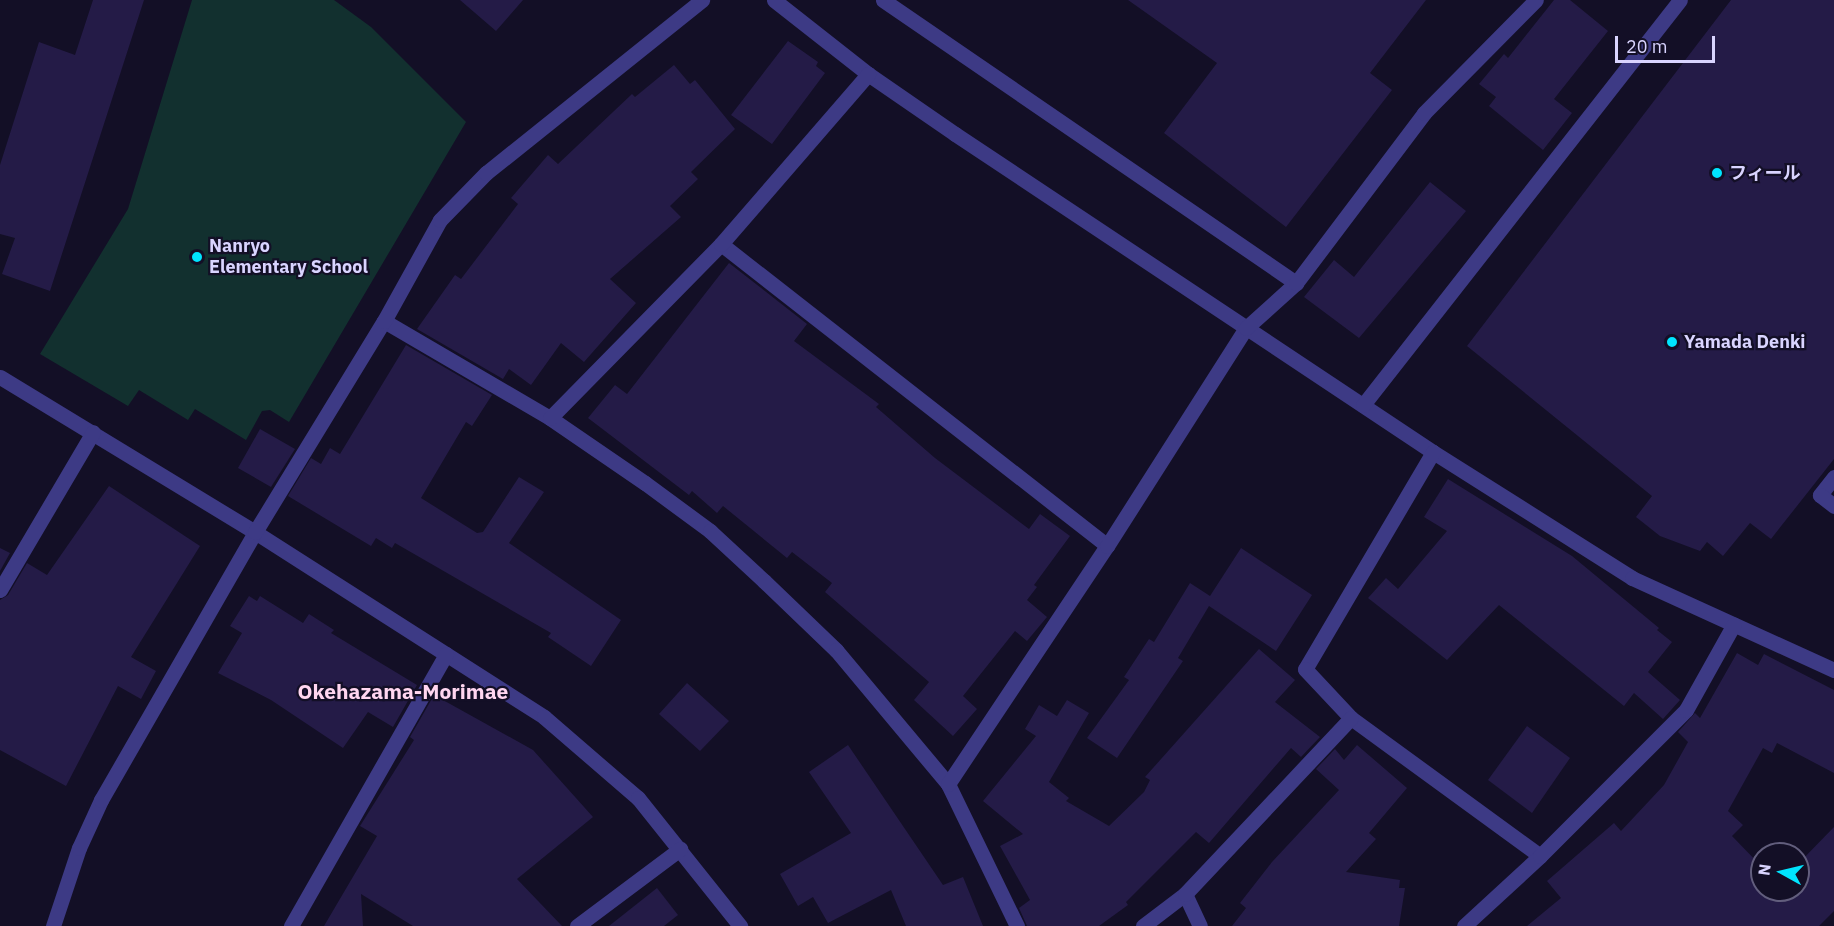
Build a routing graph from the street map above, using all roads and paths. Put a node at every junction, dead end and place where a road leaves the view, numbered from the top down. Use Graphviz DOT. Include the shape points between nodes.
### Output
graph roads {
  1 [pos="702,0"];
  2 [pos="774,0"];
  3 [pos="883,0"];
  4 [pos="1536,0"];
  5 [pos="1680,0"];
  6 [pos="868,74"];
  7 [pos="721,244"];
  8 [pos="1296,283"];
  9 [pos="384,321"];
  10 [pos="1246,328"];
  11 [pos="0,376"];
  12 [pos="1363,405"];
  13 [pos="550,418"];
  14 [pos="93,432"];
  15 [pos="1433,452"];
  16 [pos="1834,477"];
  17 [pos="1834,506"];
  18 [pos="255,532"];
  19 [pos="1107,546"];
  20 [pos="0,590"];
  21 [pos="1734,624"];
  22 [pos="446,654"];
  23 [pos="1834,670"];
  24 [pos="1351,718"];
  25 [pos="948,784"];
  26 [pos="680,849"];
  27 [pos="1540,856"];
  28 [pos="1185,894"];
  29 [pos="53,926"];
  30 [pos="291,926"];
  31 [pos="577,926"];
  32 [pos="740,926"];
  33 [pos="1017,926"];
  34 [pos="1143,926"];
  35 [pos="1200,926"];
  36 [pos="1464,926"];
  1 -- 9 [label="street" via="486,173 440,220"];
  2 -- 6 [label="street"];
  3 -- 8 [label="street"];
  4 -- 8 [label="street" via="1424,113"];
  5 -- 12 [label="street"];
  6 -- 7 [label="street"];
  6 -- 10 [label="street"];
  7 -- 13 [label="street"];
  7 -- 19 [label="street"];
  8 -- 10 [label="street"];
  9 -- 13 [label="street"];
  9 -- 18 [label="street"];
  10 -- 12 [label="street"];
  10 -- 19 [label="street"];
  11 -- 14 [label="street"];
  12 -- 15 [label="street"];
  13 -- 25 [label="street" via="710,531 765,581 836,650"];
  14 -- 18 [label="street"];
  14 -- 20 [label="street"];
  15 -- 21 [label="street" via="1632,578"];
  15 -- 24 [label="street" via="1305,669"];
  16 -- 17 [label="street" via="1820,495"];
  18 -- 22 [label="street"];
  18 -- 29 [label="street" via="101,800 79,848"];
  19 -- 25 [label="street"];
  21 -- 23 [label="street"];
  21 -- 27 [label="street" via="1686,710"];
  22 -- 26 [label="street" via="567,735 638,798"];
  22 -- 30 [label="street"];
  24 -- 27 [label="street"];
  24 -- 28 [label="street"];
  25 -- 33 [label="street"];
  26 -- 31 [label="street"];
  26 -- 32 [label="street"];
  27 -- 36 [label="street"];
  28 -- 34 [label="street"];
  28 -- 35 [label="street"];
}
